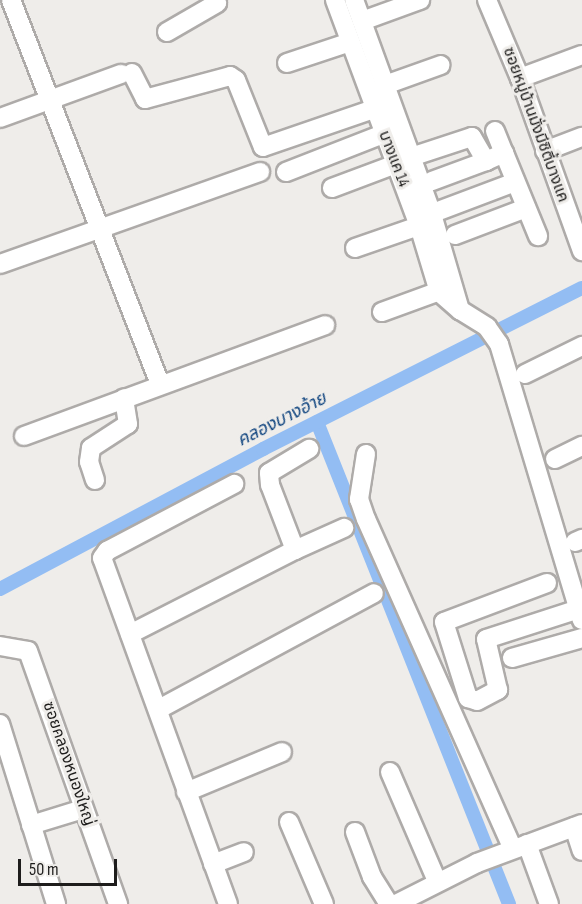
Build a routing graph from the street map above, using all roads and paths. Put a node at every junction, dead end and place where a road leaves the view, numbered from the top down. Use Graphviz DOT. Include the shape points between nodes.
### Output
graph roads {
  1 [pos="11,0"];
  2 [pos="335,0"];
  3 [pos="354,0"];
  4 [pos="420,0"];
  5 [pos="487,0"];
  6 [pos="221,1"];
  7 [pos="362,21"];
  8 [pos="167,32"];
  9 [pos="350,42"];
  10 [pos="582,55"];
  11 [pos="287,63"];
  12 [pos="441,65"];
  13 [pos="520,78"];
  14 [pos="385,86"];
  15 [pos="50,100"];
  16 [pos="374,109"];
  17 [pos="0,118"];
  18 [pos="392,131"];
  19 [pos="495,131"];
  20 [pos="582,137"];
  21 [pos="545,151"];
  22 [pos="504,153"];
  23 [pos="486,160"];
  24 [pos="403,161"];
  25 [pos="260,172"];
  26 [pos="286,172"];
  27 [pos="432,181"];
  28 [pos="515,182"];
  29 [pos="332,188"];
  30 [pos="526,208"];
  31 [pos="427,217"];
  32 [pos="578,227"];
  33 [pos="99,229"];
  34 [pos="455,235"];
  35 [pos="538,236"];
  36 [pos="355,248"];
  37 [pos="582,251"];
  38 [pos="0,264"];
  39 [pos="447,289"];
  40 [pos="382,312"];
  41 [pos="325,325"];
  42 [pos="582,346"];
  43 [pos="525,374"];
  44 [pos="160,385"];
  45 [pos="124,398"];
  46 [pos="24,436"];
  47 [pos="582,446"];
  48 [pos="309,449"];
  49 [pos="366,454"];
  50 [pos="555,459"];
  51 [pos="95,480"];
  52 [pos="234,484"];
  53 [pos="345,528"];
  54 [pos="295,550"];
  55 [pos="548,583"];
  56 [pos="374,593"];
  57 [pos="477,610"];
  58 [pos="580,615"];
  59 [pos="130,633"];
  60 [pos="582,638"];
  61 [pos="486,639"];
  62 [pos="0,646"];
  63 [pos="512,658"];
  64 [pos="159,709"];
  65 [pos="0,724"];
  66 [pos="282,752"];
  67 [pos="390,772"];
  68 [pos="186,792"];
  69 [pos="83,809"];
  70 [pos="289,822"];
  71 [pos="31,825"];
  72 [pos="578,826"];
  73 [pos="355,832"];
  74 [pos="520,847"];
  75 [pos="582,851"];
  76 [pos="244,852"];
  77 [pos="213,864"];
  78 [pos="437,881"];
  79 [pos="418,898"];
  80 [pos="56,904"];
  81 [pos="118,904"];
  82 [pos="228,904"];
  83 [pos="324,904"];
  84 [pos="389,904"];
  85 [pos="396,904"];
  86 [pos="549,904"];
  1 -- 15 [label="street"];
  2 -- 9 [label="street, บางแค 14"];
  3 -- 7 [label="street, บางแค 14"];
  4 -- 7 [label="street"];
  5 -- 13 [label="street, ซอยหมู่บ้านมั่งมีซิตี้บางแค"];
  6 -- 8 [label="street"];
  7 -- 14 [label="street, บางแค 14"];
  9 -- 11 [label="street"];
  9 -- 16 [label="street, บางแค 14"];
  10 -- 13 [label="street"];
  12 -- 14 [label="street"];
  13 -- 21 [label="street, ซอยหมู่บ้านมั่งมีซิตี้บางแค"];
  14 -- 18 [label="street, บางแค 14"];
  15 -- 16 [label="street" via="127,73 145,99 230,76 236,80 262,147"];
  15 -- 17 [label="street"];
  15 -- 33 [label="street"];
  16 -- 18 [label="street, บางแค 14"];
  18 -- 24 [label="street, บางแค 14"];
  18 -- 26 [label="street"];
  19 -- 22 [label="street"];
  20 -- 21 [label="street"];
  21 -- 32 [label="street, ซอยหมู่บ้านมั่งมีซิตี้บางแค"];
  22 -- 23 [label="street"];
  22 -- 28 [label="street"];
  23 -- 24 [label="street" via="472,137"];
  23 -- 27 [label="street"];
  24 -- 29 [label="street"];
  24 -- 31 [label="street, บางแค 14"];
  25 -- 33 [label="street"];
  28 -- 30 [label="street"];
  28 -- 31 [label="street"];
  30 -- 34 [label="street"];
  30 -- 35 [label="street"];
  31 -- 36 [label="street"];
  31 -- 39 [label="street, บางแค 14"];
  32 -- 37 [label="street, ซอยหมู่บ้านมั่งมีซิตี้บางแค"];
  33 -- 38 [label="street"];
  33 -- 44 [label="street"];
  39 -- 40 [label="street"];
  39 -- 58 [label="street, บางแค 14" via="460,310 488,327 500,344"];
  41 -- 44 [label="street"];
  42 -- 43 [label="street"];
  44 -- 45 [label="street"];
  45 -- 46 [label="street"];
  45 -- 51 [label="street" via="128,424 91,448 89,462"];
  47 -- 50 [label="street"];
  48 -- 54 [label="street" via="269,473"];
  49 -- 74 [label="street" via="359,499 366,519"];
  52 -- 59 [label="street" via="107,551 102,558"];
  53 -- 54 [label="street"];
  54 -- 59 [label="street"];
  55 -- 57 [label="street"];
  56 -- 64 [label="street"];
  57 -- 61 [label="street"];
  57 -- 61 [label="street" via="447,620 443,627 471,700 498,690"];
  58 -- 61 [label="street"];
  59 -- 64 [label="street"];
  60 -- 63 [label="street"];
  62 -- 69 [label="street, ซอยคลองหนองใหญ่" via="28,651"];
  64 -- 68 [label="street"];
  65 -- 71 [label="street"];
  66 -- 68 [label="street"];
  67 -- 78 [label="street"];
  68 -- 77 [label="street"];
  69 -- 71 [label="street"];
  69 -- 81 [label="street, ซอยคลองหนองใหญ่"];
  70 -- 83 [label="street"];
  71 -- 80 [label="street"];
  72 -- 74 [label="street"];
  72 -- 75 [label="street"];
  73 -- 84 [label="street" via="372,877"];
  74 -- 78 [label="street"];
  74 -- 86 [label="street"];
  76 -- 77 [label="street"];
  77 -- 82 [label="street"];
  78 -- 79 [label="street"];
  79 -- 85 [label="street"];
}
